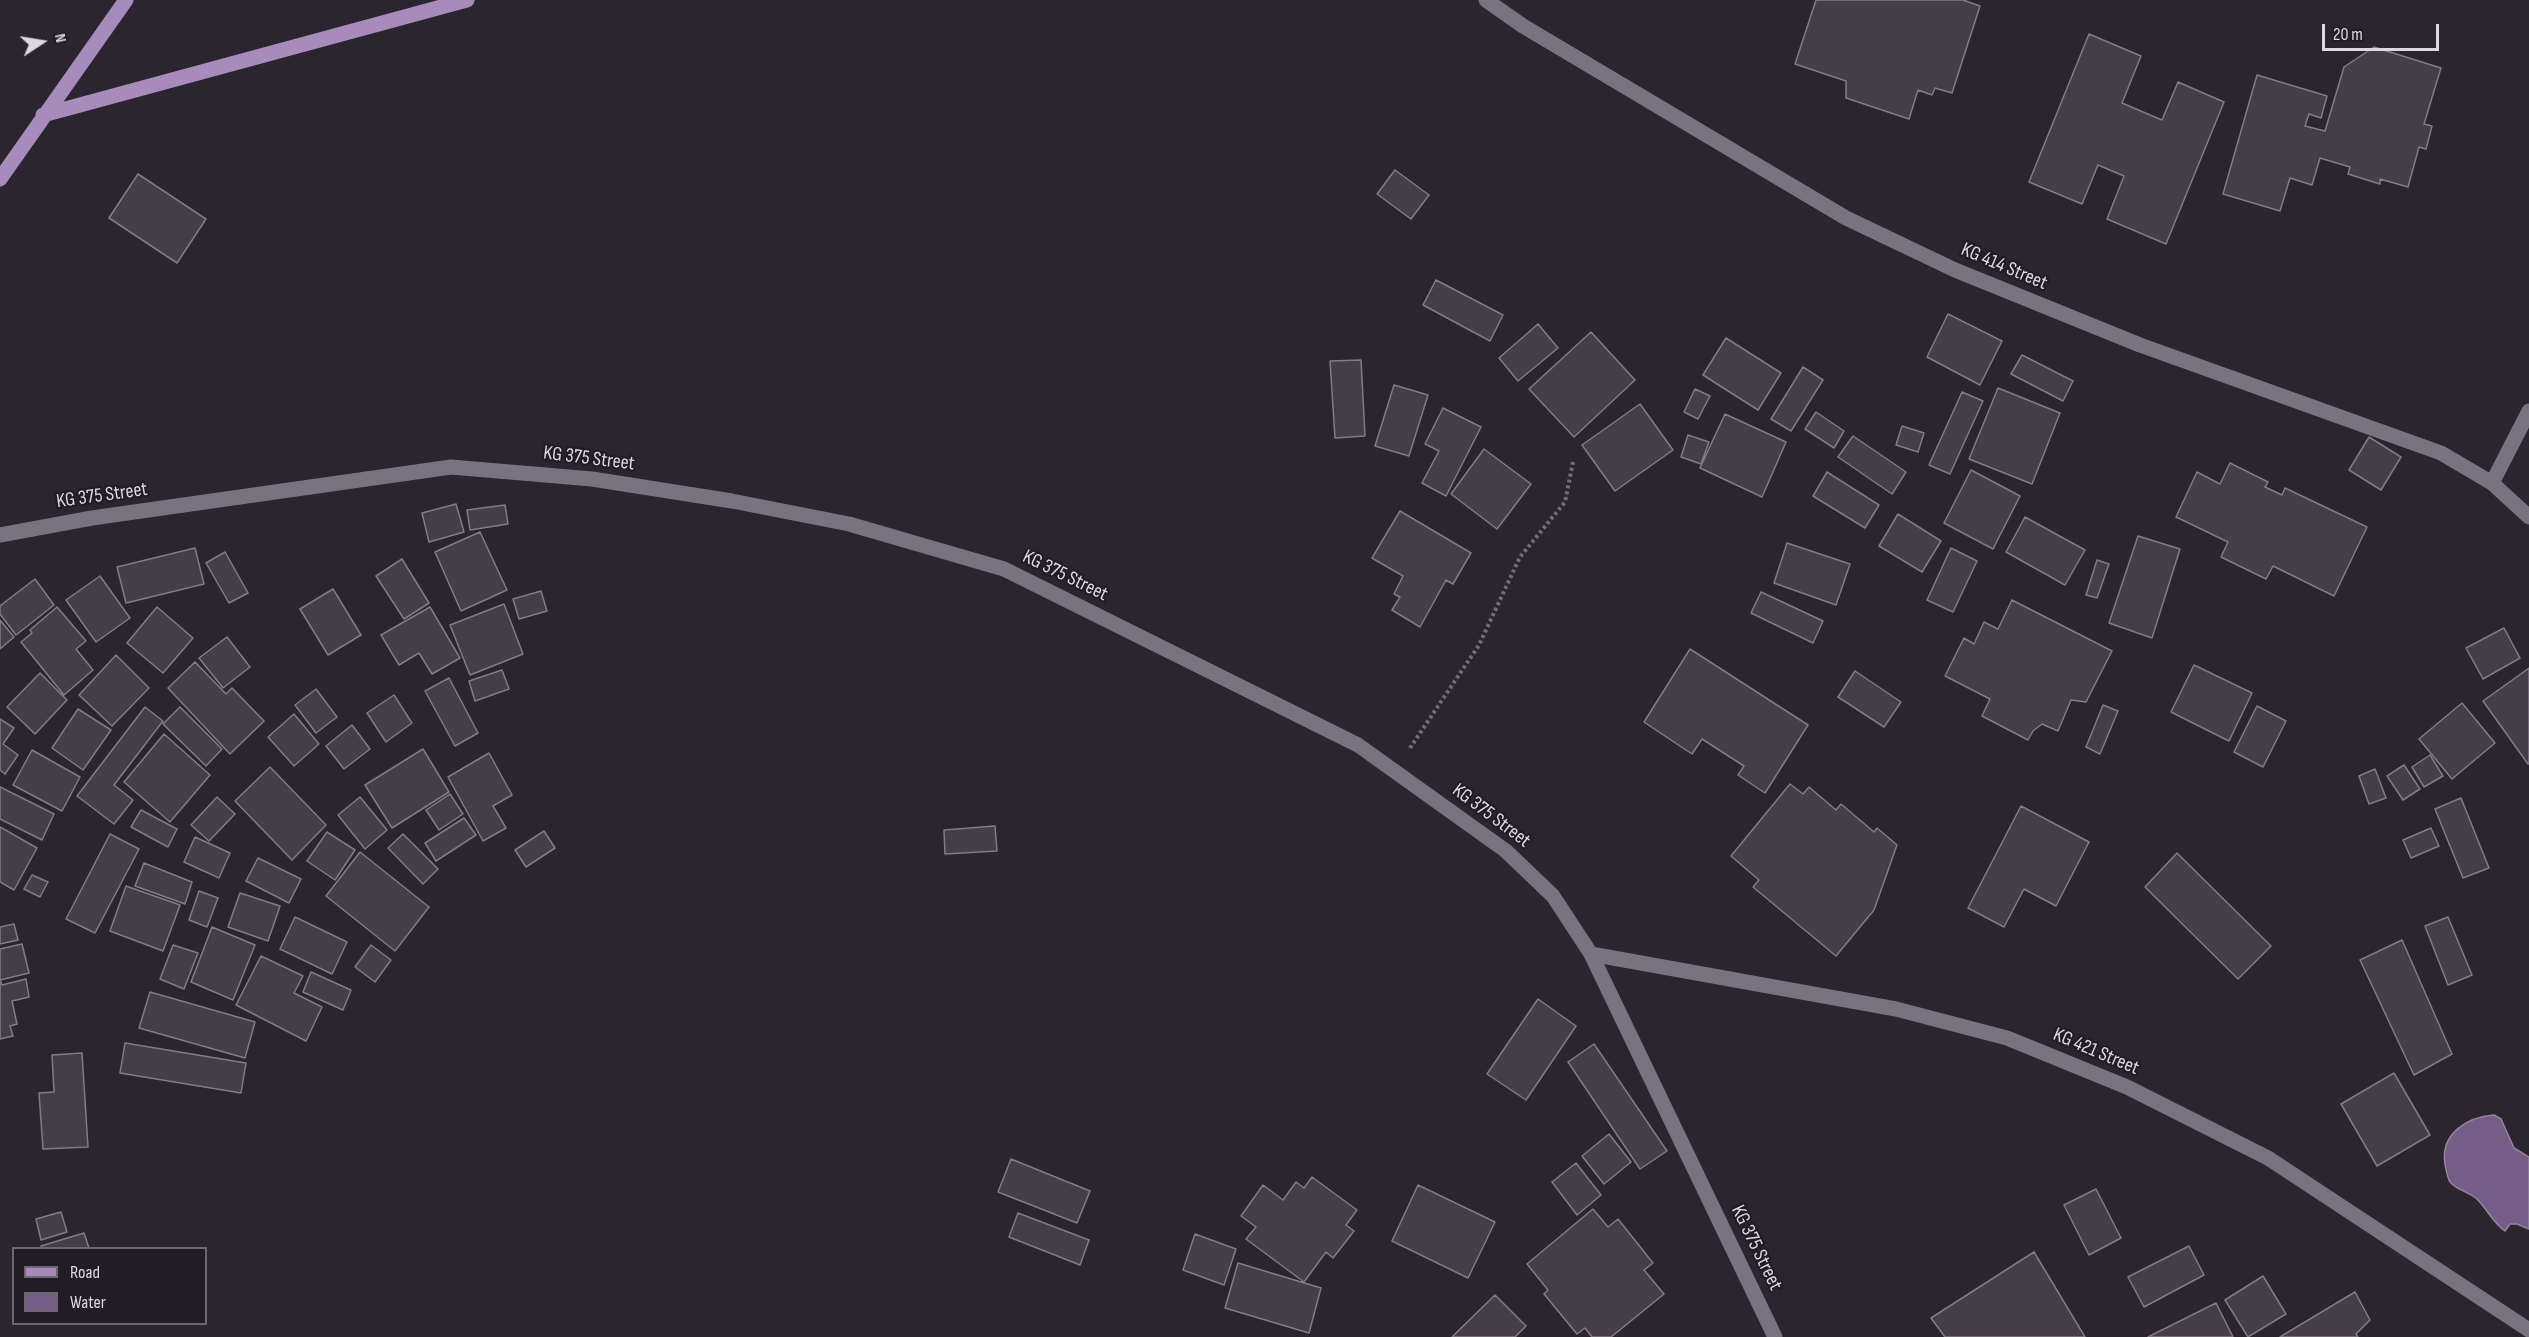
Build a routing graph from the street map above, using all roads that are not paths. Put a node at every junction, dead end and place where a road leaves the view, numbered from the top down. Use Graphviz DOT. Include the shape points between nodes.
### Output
graph roads {
  1 [pos="126,0"];
  2 [pos="467,0"];
  3 [pos="1486,0"];
  4 [pos="43,115"];
  5 [pos="0,179"];
  6 [pos="2529,411"];
  7 [pos="2492,483"];
  8 [pos="2529,517"];
  9 [pos="0,535"];
  10 [pos="1591,954"];
  11 [pos="2529,1330"];
  12 [pos="1775,1337"];
  1 -- 4 [label="main road"];
  2 -- 4 [label="main road"];
  3 -- 7 [label="street, KG 414 Street" via="1523,26 1846,218 1955,270 2140,345 2441,453"];
  4 -- 5 [label="main road"];
  6 -- 7 [label="street"];
  7 -- 8 [label="street, KG 414 Street"];
  9 -- 10 [label="street, KG 375 Street" via="92,518 451,467 592,478 849,524 1004,570 1358,745 1506,851 1553,896"];
  10 -- 11 [label="street, KG 421 Street" via="1896,1009 2007,1038 2127,1087 2268,1158"];
  10 -- 12 [label="street, KG 375 Street"];
}
